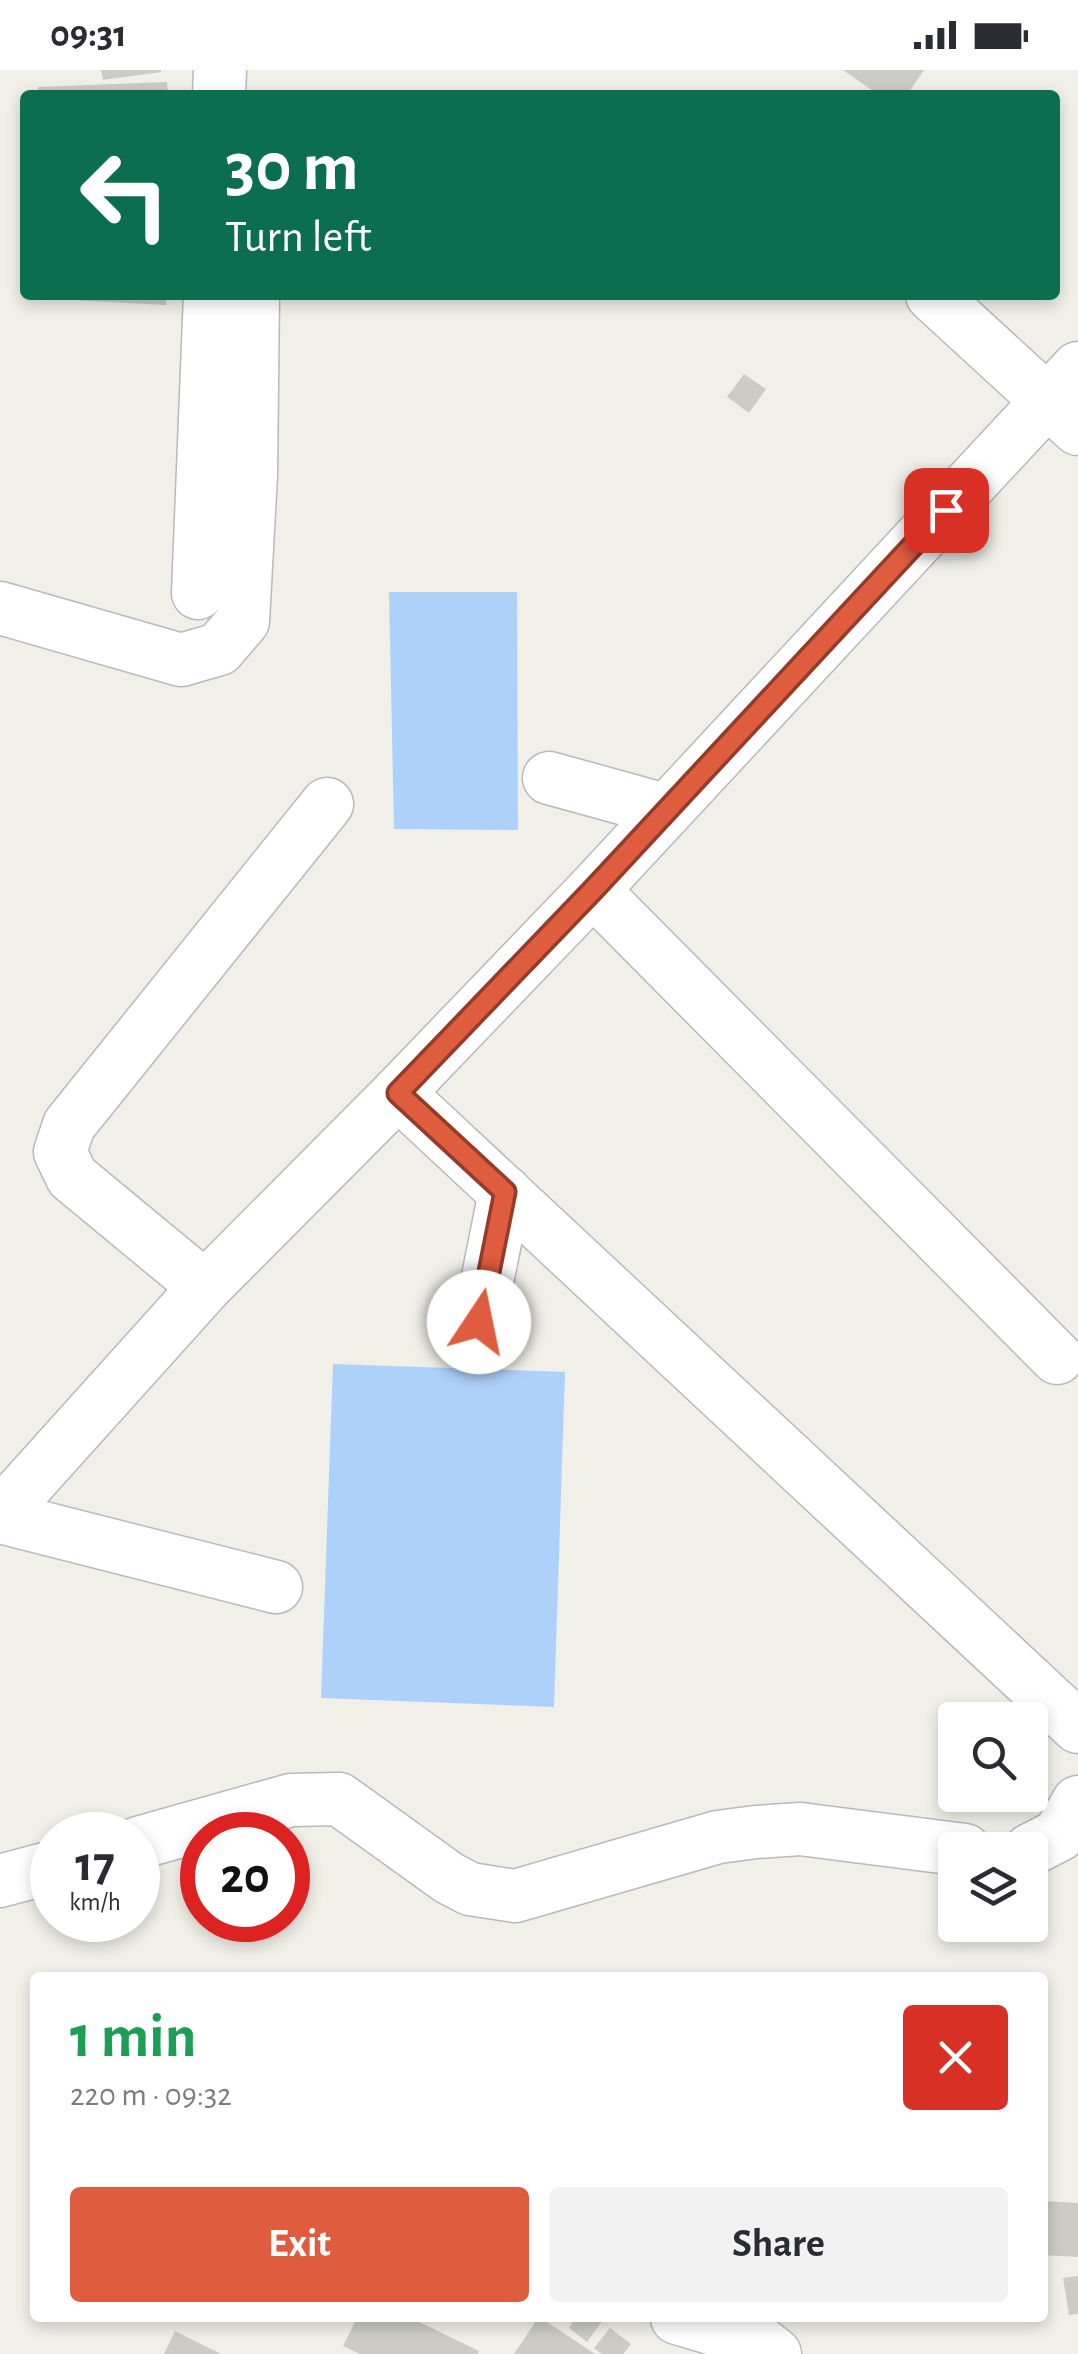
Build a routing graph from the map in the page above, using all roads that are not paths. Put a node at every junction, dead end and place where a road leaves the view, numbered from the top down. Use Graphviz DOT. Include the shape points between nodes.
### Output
graph roads {
  1 [pos="210,300"];
  2 [pos="253,300"];
  3 [pos="939,300"];
  4 [pos="1068,399"];
  5 [pos="198,593"];
  6 [pos="0,608"];
  7 [pos="549,778"];
  8 [pos="327,804"];
  9 [pos="665,810"];
  10 [pos="593,890"];
  11 [pos="398,1093"];
  12 [pos="505,1192"];
  13 [pos="205,1286"];
  14 [pos="479,1322"];
  15 [pos="1057,1358"];
  16 [pos="0,1516"];
  17 [pos="276,1587"];
  18 [pos="1078,1727"];
  19 [pos="1078,1802"];
  20 [pos="160,1837"];
  21 [pos="1048,1841"];
  22 [pos="938,1846"];
  23 [pos="30,1872"];
  24 [pos="0,1881"];
  25 [pos="690,2322"];
  26 [pos="775,2354"];
  1 -- 5 [label="street"];
  2 -- 6 [label="street" via="243,621 220,649 181,660"];
  3 -- 4 [label="street"];
  4 -- 9 [label="street"];
  7 -- 9 [label="street"];
  8 -- 13 [label="street" via="69,1125 60,1152 72,1176"];
  9 -- 10 [label="street"];
  10 -- 11 [label="street"];
  10 -- 15 [label="street"];
  11 -- 12 [label="street"];
  11 -- 13 [label="street"];
  12 -- 14 [label="street"];
  12 -- 18 [label="street"];
  13 -- 16 [label="street"];
  16 -- 17 [label="street"];
  19 -- 21 [label="street" via="1059,1835"];
  20 -- 22 [label="street" via="292,1800 338,1799 449,1878 470,1889 516,1896 756,1832 800,1829"];
  23 -- 24 [label="street"];
  25 -- 26 [label="street" via="761,2343"];
}
